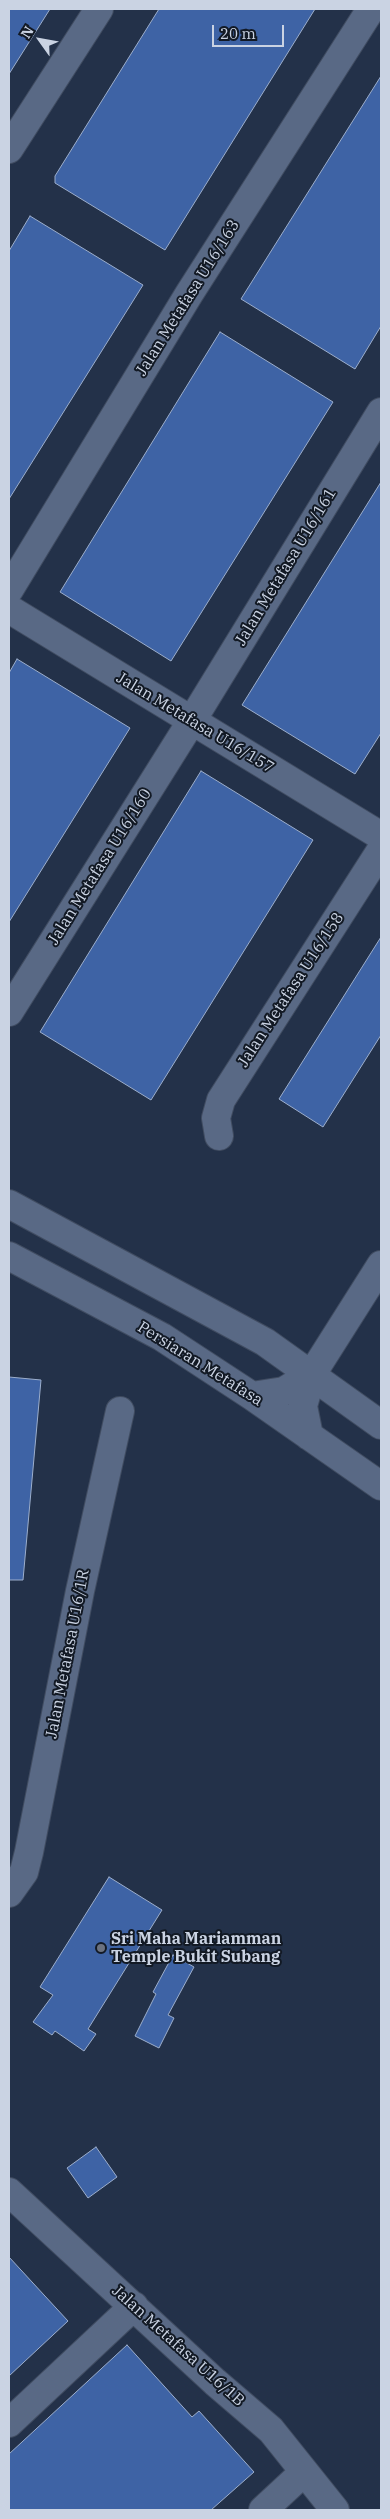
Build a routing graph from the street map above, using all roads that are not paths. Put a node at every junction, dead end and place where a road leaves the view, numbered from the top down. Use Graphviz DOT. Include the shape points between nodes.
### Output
graph roads {
  1 [pos="98,9"];
  2 [pos="371,9"];
  3 [pos="9,149"];
  4 [pos="381,412"];
  5 [pos="9,590"];
  6 [pos="9,609"];
  7 [pos="191,722"];
  8 [pos="381,836"];
  9 [pos="381,850"];
  10 [pos="9,1012"];
  11 [pos="219,1136"];
  12 [pos="9,1204"];
  13 [pos="9,1256"];
  14 [pos="381,1265"];
  15 [pos="312,1374"];
  16 [pos="252,1396"];
  17 [pos="120,1411"];
  18 [pos="381,1425"];
  19 [pos="309,1436"];
  20 [pos="381,1486"];
  21 [pos="9,1892"];
  22 [pos="9,2192"];
  23 [pos="134,2306"];
  24 [pos="9,2423"];
  25 [pos="304,2472"];
  26 [pos="263,2510"];
  27 [pos="334,2510"];
  1 -- 3 [label="street"];
  2 -- 5 [label="street, Jalan Metafasa U16/163" via="189,294"];
  4 -- 7 [label="street, Jalan Metafasa U16/161"];
  6 -- 7 [label="street, Jalan Metafasa U16/157"];
  7 -- 8 [label="street, Jalan Metafasa U16/157"];
  7 -- 10 [label="street, Jalan Metafasa U16/160"];
  9 -- 11 [label="street, Jalan Metafasa U16/158" via="221,1100 216,1118"];
  12 -- 15 [label="street" via="265,1342"];
  13 -- 16 [label="street, Persiaran Metafasa" via="162,1337"];
  14 -- 15 [label="street"];
  15 -- 16 [label="street" via="284,1391"];
  15 -- 18 [label="street"];
  15 -- 19 [label="street" via="303,1406"];
  16 -- 19 [label="street, Persiaran Metafasa"];
  17 -- 21 [label="street, Jalan Metafasa U16/1R" via="78,1601 29,1852 24,1872"];
  19 -- 20 [label="street, Persiaran Metafasa"];
  22 -- 23 [label="street, Jalan Metafasa U16/1B"];
  23 -- 24 [label="street"];
  23 -- 25 [label="street, Jalan Metafasa U16/1B" via="272,2430"];
  25 -- 26 [label="street"];
  25 -- 27 [label="street, Jalan Metafasa U16/1B"];
}
